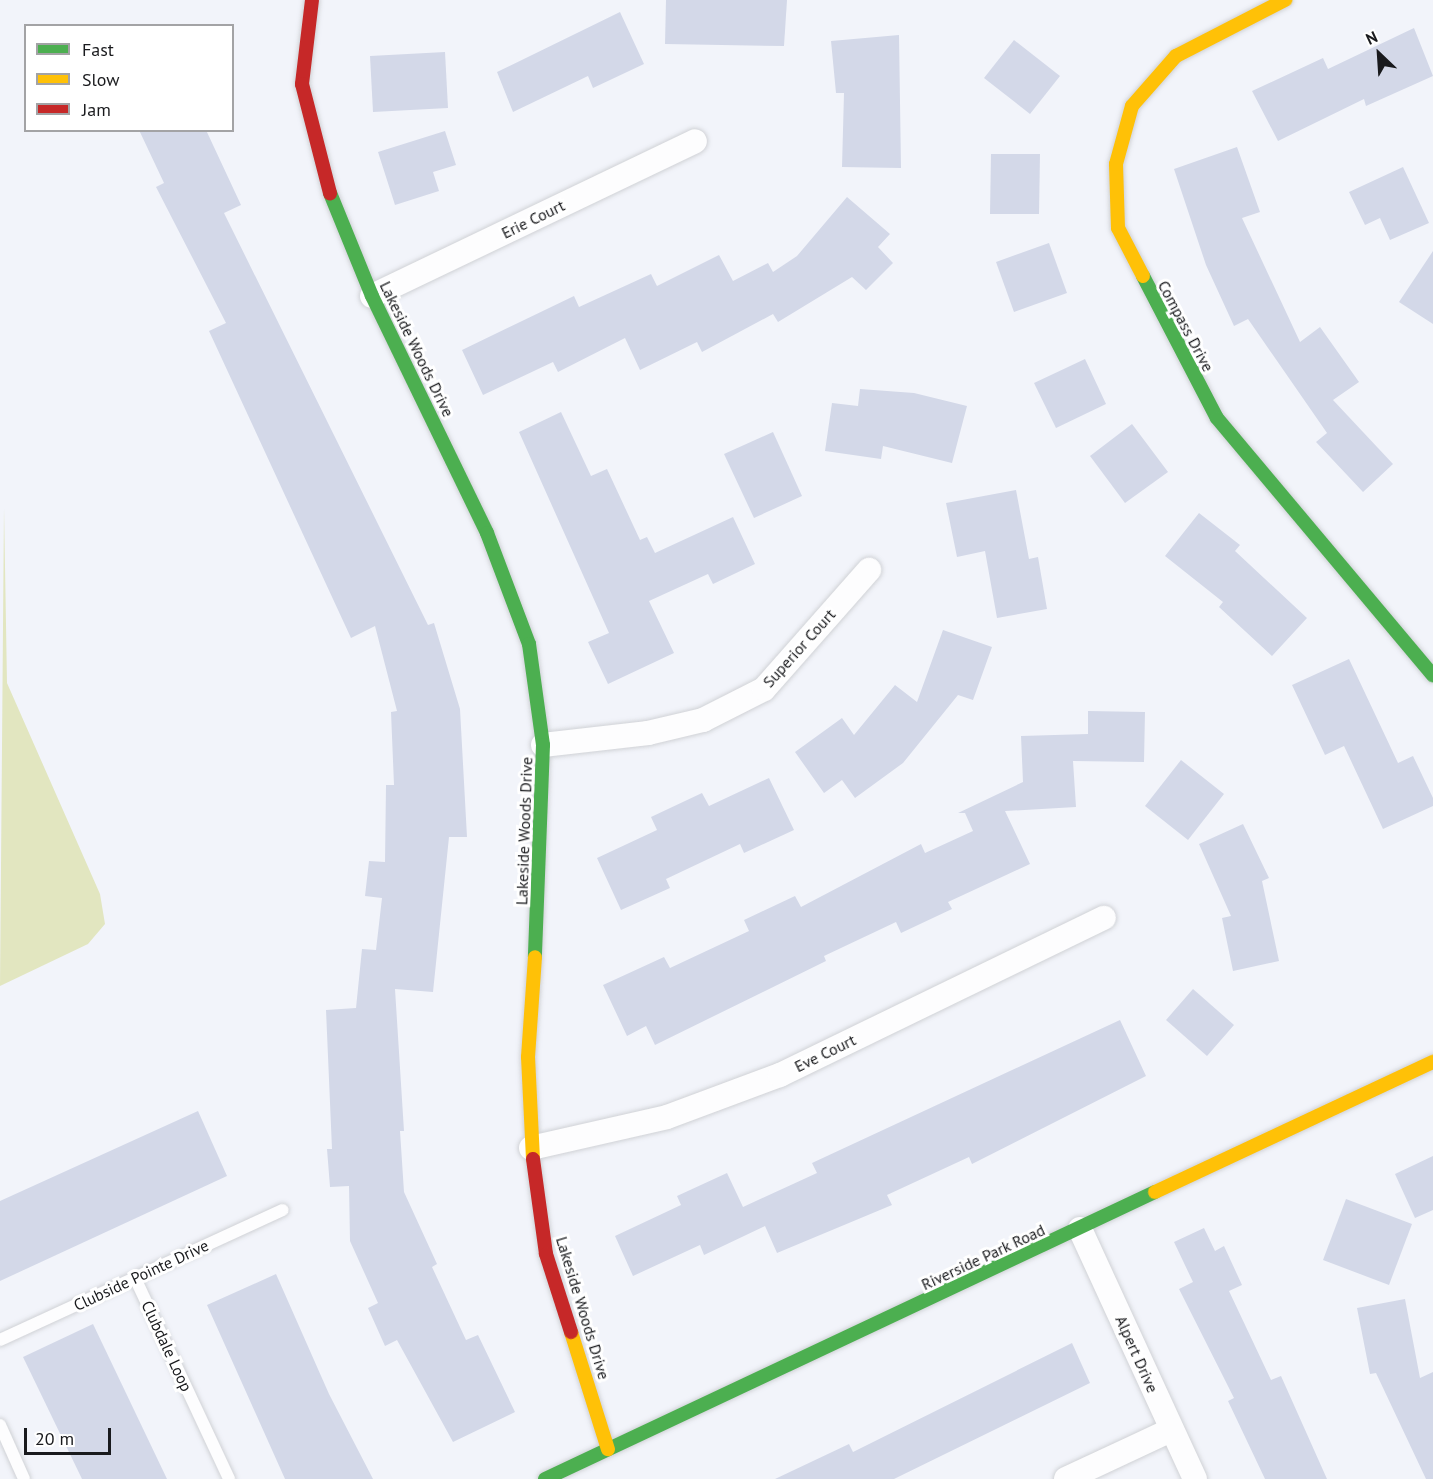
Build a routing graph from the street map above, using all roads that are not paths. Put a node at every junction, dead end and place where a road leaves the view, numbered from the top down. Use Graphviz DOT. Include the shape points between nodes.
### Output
graph roads {
  1 [pos="312,0"];
  2 [pos="1285,0"];
  3 [pos="695,141"];
  4 [pos="372,296"];
  5 [pos="869,570"];
  6 [pos="1433,675"];
  7 [pos="543,745"];
  8 [pos="1104,918"];
  9 [pos="1433,1062"];
  10 [pos="531,1148"];
  11 [pos="282,1210"];
  12 [pos="1080,1229"];
  13 [pos="135,1278"];
  14 [pos="0,1340"];
  15 [pos="0,1425"];
  16 [pos="1172,1430"];
  17 [pos="608,1449"];
  18 [pos="24,1479"];
  19 [pos="230,1479"];
  20 [pos="545,1479"];
  21 [pos="1066,1479"];
  22 [pos="1195,1479"];
  1 -- 4 [label="street, Lakeside Woods Drive" via="302,84 319,167"];
  2 -- 6 [label="street, Compass Drive" via="1176,56 1132,106 1116,164 1118,228 1217,418"];
  3 -- 4 [label="street, Erie Court"];
  4 -- 7 [label="street, Lakeside Woods Drive" via="487,533 529,644"];
  5 -- 7 [label="street, Superior Court" via="764,689 703,720 648,733"];
  7 -- 10 [label="street, Lakeside Woods Drive" via="544,822 528,1057"];
  8 -- 10 [label="street, Eve Court" via="780,1075 667,1117"];
  9 -- 12 [label="street, Riverside Park Road"];
  10 -- 17 [label="street, Lakeside Woods Drive" via="546,1254"];
  11 -- 13 [label="lane, Clubside Pointe Drive"];
  12 -- 16 [label="street, Alpert Drive"];
  12 -- 17 [label="street, Riverside Park Road"];
  13 -- 14 [label="lane, Clubside Pointe Drive"];
  13 -- 19 [label="lane, Clubdale Loop"];
  15 -- 18 [label="lane"];
  16 -- 21 [label="street"];
  16 -- 22 [label="street, Alpert Drive"];
  17 -- 20 [label="street, Riverside Park Road"];
}
